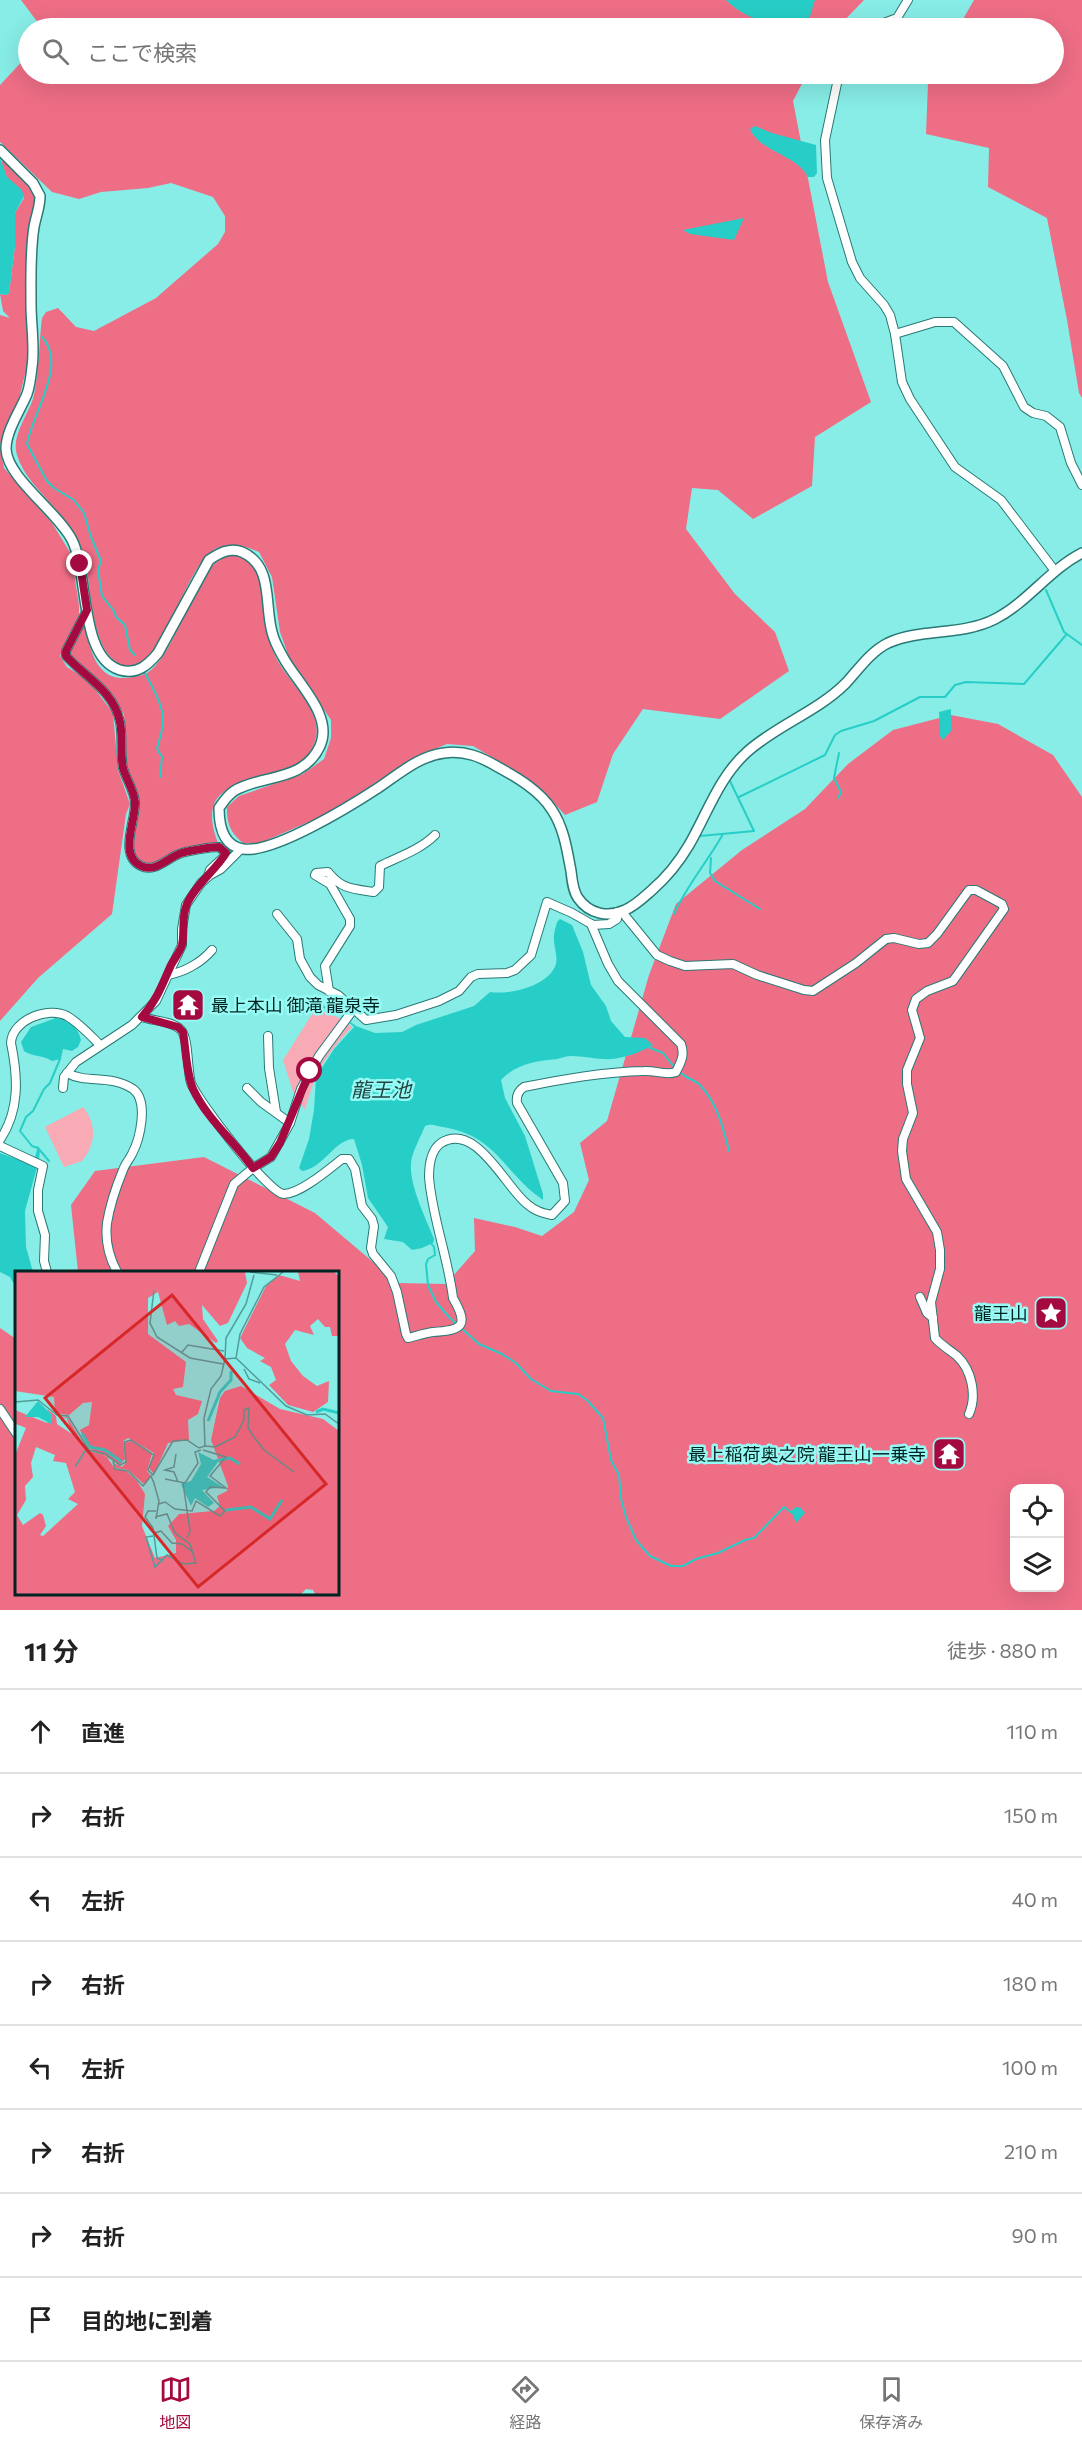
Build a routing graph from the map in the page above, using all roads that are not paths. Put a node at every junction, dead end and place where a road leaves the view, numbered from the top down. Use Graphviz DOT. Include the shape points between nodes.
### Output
graph roads {
  1 [pos="908,0"];
  2 [pos="897,18"];
  3 [pos="837,84"];
  4 [pos="0,150"];
  5 [pos="896,334"];
  6 [pos="4,434"];
  7 [pos="1082,484"];
  8 [pos="1082,553"];
  9 [pos="1055,571"];
  10 [pos="87,610"];
  11 [pos="435,835"];
  12 [pos="241,849"];
  13 [pos="208,876"];
  14 [pos="620,912"];
  15 [pos="277,914"];
  16 [pos="591,924"];
  17 [pos="212,950"];
  18 [pos="168,975"];
  19 [pos="329,991"];
  20 [pos="353,1010"];
  21 [pos="142,1017"];
  22 [pos="268,1036"];
  23 [pos="100,1045"];
  24 [pos="67,1073"];
  25 [pos="63,1088"];
  26 [pos="247,1088"];
  27 [pos="276,1112"];
  28 [pos="290,1123"];
  29 [pos="0,1140"];
  30 [pos="0,1146"];
  31 [pos="253,1168"];
  32 [pos="47,1271"];
  33 [pos="117,1271"];
  34 [pos="199,1271"];
  35 [pos="920,1297"];
  36 [pos="933,1318"];
  37 [pos="0,1409"];
  38 [pos="969,1414"];
  39 [pos="15,1431"];
  1 -- 2 [label="street"];
  3 -- 5 [label="street" via="825,140 827,178 852,262 860,278 884,305"];
  4 -- 6 [label="street" via="33,183 40,196 34,228 33,364 28,391"];
  5 -- 7 [label="street" via="935,322 954,322 1003,366 1024,407 1060,427"];
  5 -- 9 [label="street" via="902,382 937,441 955,467 1001,500"];
  6 -- 10 [label="street" via="17,475 60,521 72,540"];
  8 -- 9 [label="street"];
  9 -- 14 [label="street" via="995,619 973,628 887,644 869,656 844,685 732,766 676,865 640,901"];
  10 -- 12 [label="street" via="94,644 102,658 111,667 136,671 158,653 208,560 220,552 237,550 259,564 264,574 272,633 323,725 321,745 311,759 298,769 234,791 219,808 224,835"];
  10 -- 13 [label="street" via="66,656 100,687 120,719 123,768 135,803 129,841 134,860 148,868 179,854 219,847 226,853"];
  11 -- 19 [label="street" via="426,844 380,866 379,887 374,892 337,883 328,872 316,873 330,884 350,919 350,926 325,966"];
  12 -- 13 [label="street"];
  12 -- 14 [label="street" via="268,846 302,831 427,757 442,753 474,754 543,798 560,823 578,898 589,909 602,914"];
  13 -- 18 [label="street" via="186,905 182,945"];
  14 -- 16 [label="street" via="609,924"];
  14 -- 36 [label="street" via="657,955 670,961 685,966 733,964 813,991 886,939 928,943 969,890 1002,904 1004,909 953,981 927,991 916,999 912,1010 920,1038 907,1070 913,1113 902,1151 906,1179 937,1232 940,1269 931,1302"];
  15 -- 19 [label="street" via="297,939 304,968 318,985"];
  16 -- 20 [label="street" via="547,902 531,955 515,970 478,974 459,991 439,1001 396,1015 366,1020"];
  16 -- 31 [label="street" via="618,981 681,1044 684,1052 676,1072 671,1074 647,1070 587,1075 519,1090 517,1103 563,1183 565,1201 552,1215 527,1205 485,1153 472,1144 451,1140 434,1151 429,1176 453,1298 462,1314 457,1330 408,1338 398,1292 371,1248 374,1226 362,1206 355,1169 349,1159 342,1159 286,1194"];
  17 -- 18 [label="street" via="189,968"];
  18 -- 21 [label="street" via="156,1001"];
  19 -- 20 [label="street"];
  20 -- 28 [label="street" via="310,1071"];
  21 -- 23 [label="street"];
  21 -- 31 [label="street" via="183,1032 193,1088 213,1121"];
  22 -- 27 [label="street"];
  23 -- 24 [label="street"];
  23 -- 29 [label="street" via="58,1013 21,1022 11,1035 17,1088 15,1107"];
  24 -- 25 [label="street"];
  24 -- 33 [label="street" via="77,1078 103,1078 120,1083 133,1089 142,1102 133,1153 114,1193 107,1224 109,1252"];
  26 -- 27 [label="street"];
  27 -- 28 [label="street"];
  28 -- 31 [label="street" via="271,1157"];
  30 -- 32 [label="street" via="44,1166 38,1211 45,1235"];
  31 -- 34 [label="street" via="234,1184"];
  35 -- 36 [label="street"];
  36 -- 38 [label="street" via="935,1338 957,1356 969,1375 973,1388"];
  37 -- 39 [label="street"];
}
